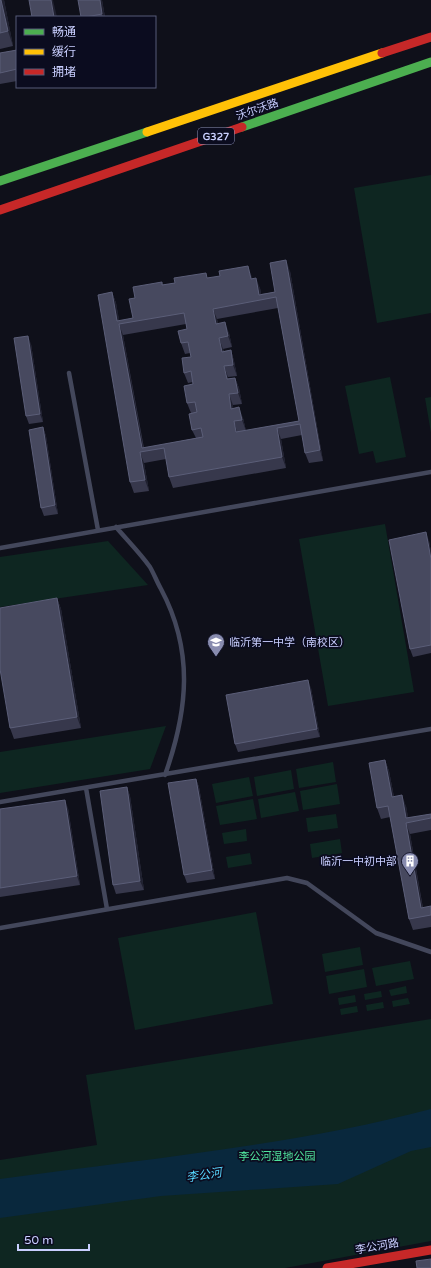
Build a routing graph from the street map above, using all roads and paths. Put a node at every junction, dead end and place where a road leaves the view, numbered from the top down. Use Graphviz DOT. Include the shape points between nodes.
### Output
graph roads {
  1 [pos="431,37"];
  2 [pos="431,62"];
  3 [pos="0,181"];
  4 [pos="0,210"];
  5 [pos="69,373"];
  6 [pos="431,472"];
  7 [pos="116,527"];
  8 [pos="98,530"];
  9 [pos="0,548"];
  10 [pos="431,729"];
  11 [pos="165,775"];
  12 [pos="86,788"];
  13 [pos="0,802"];
  14 [pos="107,910"];
  15 [pos="0,928"];
  16 [pos="431,952"];
  17 [pos="431,1250"];
  18 [pos="327,1268"];
  1 -- 3 [label="main road, 沃尔沃路 / G327"];
  2 -- 4 [label="main road, 沃尔沃路 / G327"];
  5 -- 8 [label="lane"];
  6 -- 7 [label="lane"];
  7 -- 8 [label="lane"];
  7 -- 11 [label="lane" via="150,568 173,612 184,658 184,700 174,749"];
  8 -- 9 [label="lane"];
  10 -- 11 [label="lane"];
  11 -- 12 [label="lane"];
  12 -- 13 [label="lane"];
  12 -- 14 [label="lane"];
  14 -- 15 [label="lane"];
  14 -- 16 [label="lane" via="287,878 307,883 376,933"];
  17 -- 18 [label="main road, 李公河路"];
}
